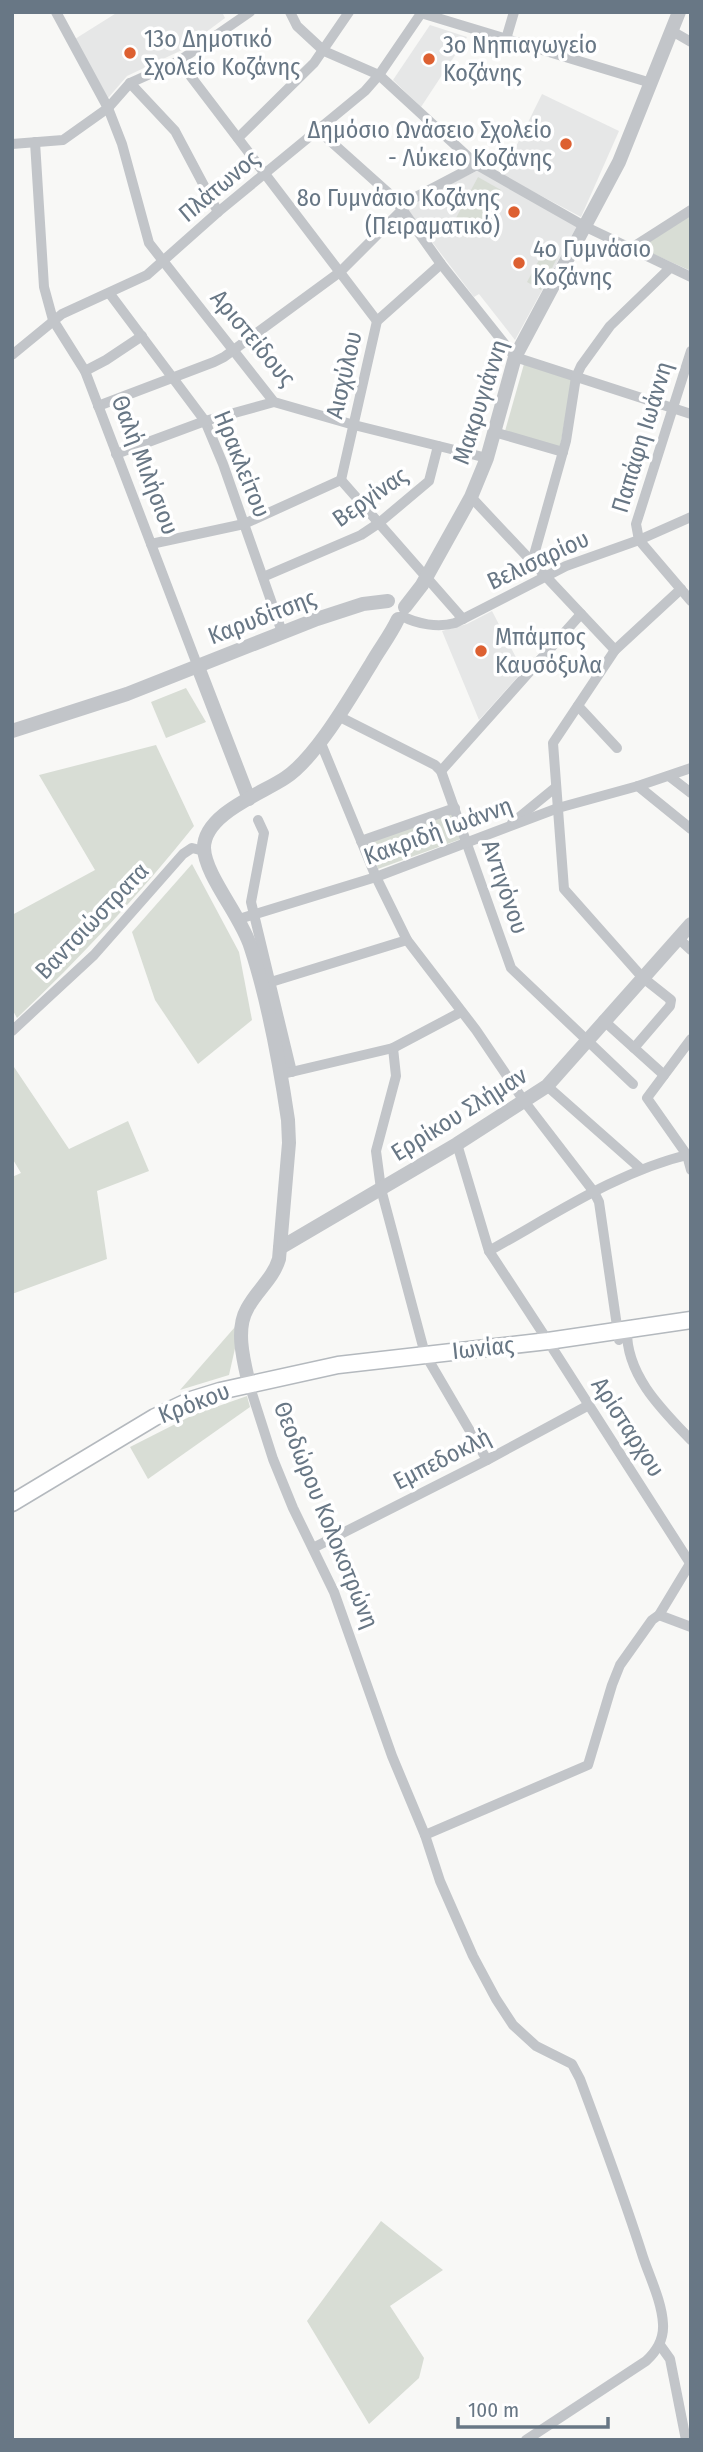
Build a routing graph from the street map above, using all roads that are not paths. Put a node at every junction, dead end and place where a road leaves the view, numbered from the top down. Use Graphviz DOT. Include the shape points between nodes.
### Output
graph roads {
  1 [pos="56,12"];
  2 [pos="250,12"];
  3 [pos="290,12"];
  4 [pos="349,12"];
  5 [pos="514,12"];
  6 [pos="679,12"];
  7 [pos="421,13"];
  8 [pos="672,31"];
  9 [pos="506,39"];
  10 [pos="691,42"];
  11 [pos="324,51"];
  12 [pos="179,61"];
  13 [pos="379,75"];
  14 [pos="131,83"];
  15 [pos="651,83"];
  16 [pos="108,108"];
  17 [pos="318,130"];
  18 [pos="238,138"];
  19 [pos="35,142"];
  20 [pos="12,144"];
  21 [pos="477,165"];
  22 [pos="265,174"];
  23 [pos="691,210"];
  24 [pos="402,211"];
  25 [pos="218,212"];
  26 [pos="586,227"];
  27 [pos="630,249"];
  28 [pos="163,262"];
  29 [pos="442,264"];
  30 [pos="670,268"];
  31 [pos="340,272"];
  32 [pos="691,277"];
  33 [pos="110,293"];
  34 [pos="53,320"];
  35 [pos="377,321"];
  36 [pos="142,336"];
  37 [pos="234,350"];
  38 [pos="691,351"];
  39 [pos="12,355"];
  40 [pos="515,356"];
  41 [pos="85,371"];
  42 [pos="576,377"];
  43 [pos="173,378"];
  44 [pos="274,402"];
  45 [pos="98,406"];
  46 [pos="672,408"];
  47 [pos="691,414"];
  48 [pos="205,421"];
  49 [pos="354,425"];
  50 [pos="494,432"];
  51 [pos="438,446"];
  52 [pos="562,452"];
  53 [pos="117,454"];
  54 [pos="486,458"];
  55 [pos="341,480"];
  56 [pos="471,497"];
  57 [pos="691,517"];
  58 [pos="379,523"];
  59 [pos="244,524"];
  60 [pos="639,540"];
  61 [pos="151,544"];
  62 [pos="532,562"];
  63 [pos="426,576"];
  64 [pos="545,576"];
  65 [pos="263,577"];
  66 [pos="681,589"];
  67 [pos="691,601"];
  68 [pos="394,610"];
  69 [pos="581,614"];
  70 [pos="463,619"];
  71 [pos="282,632"];
  72 [pos="615,650"];
  73 [pos="198,667"];
  74 [pos="578,706"];
  75 [pos="338,716"];
  76 [pos="12,732"];
  77 [pos="320,741"];
  78 [pos="617,748"];
  79 [pos="691,768"];
  80 [pos="441,771"];
  81 [pos="669,776"];
  82 [pos="638,786"];
  83 [pos="556,787"];
  84 [pos="691,793"];
  85 [pos="249,799"];
  86 [pos="455,808"];
  87 [pos="558,808"];
  88 [pos="258,820"];
  89 [pos="505,829"];
  90 [pos="691,829"];
  91 [pos="361,841"];
  92 [pos="467,844"];
  93 [pos="204,851"];
  94 [pos="376,877"];
  95 [pos="256,914"];
  96 [pos="239,919"];
  97 [pos="691,924"];
  98 [pos="678,938"];
  99 [pos="407,940"];
  100 [pos="691,950"];
  101 [pos="642,977"];
  102 [pos="271,982"];
  103 [pos="461,1012"];
  104 [pos="603,1020"];
  105 [pos="12,1031"];
  106 [pos="586,1040"];
  107 [pos="689,1043"];
  108 [pos="393,1048"];
  109 [pos="634,1048"];
  110 [pos="286,1073"];
  111 [pos="664,1075"];
  112 [pos="634,1084"];
  113 [pos="547,1086"];
  114 [pos="524,1101"];
  115 [pos="457,1144"];
  116 [pos="689,1155"];
  117 [pos="641,1169"];
  118 [pos="691,1170"];
  119 [pos="381,1189"];
  120 [pos="594,1192"];
  121 [pos="280,1248"];
  122 [pos="489,1251"];
  123 [pos="691,1320"];
  124 [pos="691,1329"];
  125 [pos="623,1335"];
  126 [pos="551,1345"];
  127 [pos="427,1359"];
  128 [pos="249,1384"];
  129 [pos="589,1405"];
  130 [pos="691,1440"];
  131 [pos="487,1460"];
  132 [pos="12,1503"];
  133 [pos="313,1548"];
  134 [pos="690,1562"];
  135 [pos="659,1615"];
  136 [pos="691,1627"];
  137 [pos="425,1835"];
  138 [pos="660,2345"];
  139 [pos="526,2440"];
  140 [pos="686,2440"];
  1 -- 16 [label="street, Αριστείδους"];
  2 -- 12 [label="street"];
  3 -- 11 [label="street"];
  4 -- 11 [label="street"];
  5 -- 9 [label="street"];
  6 -- 8 [label="street, Μακρυγιάννη"];
  7 -- 9 [label="street"];
  7 -- 13 [label="street, Πλάτωνος"];
  8 -- 10 [label="street"];
  8 -- 15 [label="street, Μακρυγιάννη"];
  9 -- 15 [label="street"];
  11 -- 13 [label="street"];
  11 -- 18 [label="street"];
  12 -- 14 [label="street"];
  12 -- 18 [label="street"];
  13 -- 17 [label="street, Πλάτωνος"];
  13 -- 21 [label="street"];
  14 -- 16 [label="street"];
  14 -- 25 [label="street" via="175,131"];
  15 -- 26 [label="street, Μακρυγιάννη"];
  16 -- 19 [label="street" via="63,140"];
  16 -- 28 [label="street, Αριστείδους" via="149,243"];
  17 -- 22 [label="street, Πλάτωνος"];
  17 -- 24 [label="street" via="394,198"];
  18 -- 22 [label="street"];
  19 -- 20 [label="street"];
  19 -- 34 [label="street, Θαλή Μιλήσιου" via="44,287"];
  21 -- 24 [label="street" via="425,191"];
  21 -- 26 [label="street"];
  22 -- 25 [label="street, Πλάτωνος"];
  22 -- 31 [label="street"];
  23 -- 27 [label="street"];
  24 -- 29 [label="street"];
  24 -- 31 [label="street"];
  25 -- 28 [label="street, Πλάτωνος"];
  26 -- 27 [label="street"];
  26 -- 40 [label="street, Μακρυγιάννη"];
  27 -- 30 [label="street"];
  28 -- 33 [label="street, Πλάτωνος" via="138,281"];
  28 -- 37 [label="street, Αριστείδους"];
  29 -- 35 [label="street, Αισχύλου"];
  29 -- 40 [label="street"];
  30 -- 32 [label="street"];
  30 -- 42 [label="street" via="604,333"];
  31 -- 35 [label="street"];
  31 -- 37 [label="street"];
  33 -- 34 [label="street, Πλάτωνος"];
  33 -- 36 [label="street, Ηρακλείτου"];
  34 -- 39 [label="street, Πλάτωνος"];
  34 -- 41 [label="street, Θαλή Μιλήσιου"];
  35 -- 49 [label="street, Αισχύλου"];
  36 -- 41 [label="street"];
  36 -- 43 [label="street, Ηρακλείτου"];
  37 -- 43 [label="street"];
  37 -- 44 [label="street, Αριστείδους"];
  38 -- 46 [label="street, Παπάφη Ιωάννη"];
  40 -- 42 [label="street"];
  40 -- 50 [label="street, Μακρυγιάννη"];
  41 -- 45 [label="street, Θαλή Μιλήσιου"];
  42 -- 46 [label="street"];
  42 -- 52 [label="street"];
  43 -- 45 [label="street"];
  43 -- 48 [label="street, Ηρακλείτου"];
  44 -- 48 [label="street"];
  44 -- 49 [label="street, Αριστείδους"];
  45 -- 53 [label="street, Θαλή Μιλήσιου"];
  46 -- 47 [label="street"];
  46 -- 60 [label="street, Παπάφη Ιωάννη" via="637,516"];
  48 -- 53 [label="street"];
  48 -- 59 [label="street, Ηρακλείτου"];
  49 -- 51 [label="street, Αριστείδους"];
  49 -- 55 [label="street, Αισχύλου"];
  50 -- 52 [label="street"];
  50 -- 54 [label="street, Μακρυγιάννη"];
  51 -- 54 [label="street, Αριστείδους"];
  51 -- 58 [label="street, Βεργίνας" via="429,481"];
  52 -- 62 [label="street"];
  53 -- 61 [label="street, Θαλή Μιλήσιου"];
  54 -- 56 [label="street, Μακρυγιάννη"];
  55 -- 58 [label="street"];
  55 -- 59 [label="street"];
  56 -- 62 [label="street"];
  56 -- 63 [label="street, Μακρυγιάννη"];
  57 -- 60 [label="street, Βελισαρίου"];
  58 -- 63 [label="street"];
  58 -- 65 [label="street, Βεργίνας"];
  59 -- 61 [label="street"];
  59 -- 65 [label="street, Ηρακλείτου"];
  60 -- 64 [label="street, Βελισαρίου"];
  60 -- 66 [label="street, Παπάφη Ιωάννη"];
  61 -- 73 [label="street, Θαλή Μιλήσιου"];
  62 -- 64 [label="street"];
  63 -- 68 [label="street, Μακρυγιάννη"];
  63 -- 70 [label="street"];
  64 -- 69 [label="street"];
  64 -- 70 [label="street, Βελισαρίου"];
  65 -- 71 [label="street, Ηρακλείτου"];
  66 -- 67 [label="street, Παπάφη Ιωάννη"];
  66 -- 72 [label="street"];
  68 -- 70 [label="street, Βελισαρίου" via="418,622 447,626"];
  68 -- 71 [label="street, Καρυδίτσης" via="343,611"];
  68 -- 75 [label="street, Μακρυγιάννη" via="373,660"];
  69 -- 72 [label="street"];
  69 -- 80 [label="street"];
  71 -- 73 [label="street, Καρυδίτσης"];
  72 -- 74 [label="street"];
  73 -- 76 [label="street, Καρυδίτσης"];
  73 -- 85 [label="street, Θαλή Μιλήσιου"];
  74 -- 78 [label="street"];
  74 -- 83 [label="street" via="553,743"];
  75 -- 77 [label="street, Μακρυγιάννη"];
  75 -- 80 [label="street"];
  77 -- 85 [label="street, Μακρυγιάννη" via="290,775"];
  77 -- 91 [label="street"];
  79 -- 81 [label="street, Κακριδή Ιωάννη"];
  80 -- 86 [label="street, Αντιγόνου"];
  81 -- 82 [label="street, Κακριδή Ιωάννη"];
  81 -- 84 [label="street"];
  82 -- 87 [label="street, Κακριδή Ιωάννη"];
  82 -- 90 [label="street"];
  83 -- 87 [label="street"];
  83 -- 89 [label="street"];
  85 -- 93 [label="street" via="211,828"];
  86 -- 91 [label="street"];
  86 -- 92 [label="street, Αντιγόνου"];
  87 -- 89 [label="street, Κακριδή Ιωάννη"];
  87 -- 101 [label="street" via="564,889"];
  88 -- 95 [label="street" via="264,833 251,902"];
  89 -- 92 [label="street, Κακριδή Ιωάννη"];
  91 -- 94 [label="street"];
  92 -- 94 [label="street, Κακριδή Ιωάννη"];
  92 -- 106 [label="street, Αντιγόνου" via="511,968"];
  93 -- 96 [label="street, Θεοδώρου Κολοκοτρώνη"];
  93 -- 105 [label="street, Βαντσιώστρατα" via="192,849 183,854 94,955"];
  94 -- 95 [label="street, Κακριδή Ιωάννη"];
  94 -- 99 [label="street"];
  95 -- 96 [label="street, Κακριδή Ιωάννη"];
  95 -- 102 [label="street"];
  96 -- 110 [label="street, Θεοδώρου Κολοκοτρώνη"];
  97 -- 98 [label="street, Ερρίκου Σλήμαν"];
  98 -- 100 [label="street"];
  98 -- 101 [label="street, Ερρίκου Σλήμαν"];
  99 -- 102 [label="street"];
  99 -- 103 [label="street"];
  101 -- 104 [label="street, Ερρίκου Σλήμαν"];
  101 -- 109 [label="street" via="671,1003"];
  102 -- 110 [label="street"];
  103 -- 108 [label="street"];
  103 -- 114 [label="street"];
  104 -- 106 [label="street, Ερρίκου Σλήμαν"];
  104 -- 109 [label="street"];
  106 -- 112 [label="street, Αντιγόνου"];
  106 -- 113 [label="street, Ερρίκου Σλήμαν"];
  107 -- 111 [label="street"];
  108 -- 110 [label="street"];
  108 -- 119 [label="street" via="396,1076 376,1151"];
  109 -- 111 [label="street"];
  110 -- 121 [label="street, Θεοδώρου Κολοκοτρώνη" via="289,1143"];
  111 -- 116 [label="street" via="646,1098"];
  113 -- 114 [label="street, Ερρίκου Σλήμαν"];
  113 -- 117 [label="street"];
  114 -- 115 [label="street, Ερρίκου Σλήμαν"];
  114 -- 120 [label="street"];
  115 -- 119 [label="street, Ερρίκου Σλήμαν"];
  115 -- 122 [label="street, Αρίσταρχου"];
  116 -- 117 [label="street"];
  116 -- 118 [label="street"];
  117 -- 120 [label="street"];
  119 -- 121 [label="street, Ερρίκου Σλήμαν"];
  119 -- 127 [label="street"];
  120 -- 122 [label="street"];
  120 -- 125 [label="street"];
  121 -- 128 [label="street, Θεοδώρου Κολοκοτρώνη" via="275,1272 246,1310 242,1336"];
  122 -- 126 [label="street, Αρίσταρχου"];
  123 -- 125 [label="main road, Ιωνίας"];
  124 -- 125 [label="main road, Ιωνίας"];
  125 -- 126 [label="main road, Ιωνίας"];
  125 -- 130 [label="street" via="637,1373"];
  126 -- 127 [label="main road, Ιωνίας"];
  126 -- 129 [label="street, Αρίσταρχου"];
  127 -- 128 [label="main road, Ιωνίας" via="310,1379"];
  127 -- 131 [label="street"];
  128 -- 132 [label="main road, Κρόκου" via="191,1400 141,1425"];
  128 -- 133 [label="street, Θεοδώρου Κολοκοτρώνη" via="273,1459"];
  129 -- 131 [label="street, Εμπεδοκλή"];
  129 -- 134 [label="street, Αρίσταρχου"];
  131 -- 133 [label="street, Εμπεδοκλή"];
  133 -- 137 [label="street, Θεοδώρου Κολοκοτρώνη" via="338,1602"];
  134 -- 135 [label="street"];
  135 -- 136 [label="street"];
  135 -- 137 [label="street" via="620,1665 588,1765"];
  137 -- 138 [label="street, Θεοδώρου Κολοκοτρώνη" via="463,1934 505,2014 536,2046 572,2064 580,2079 656,2295 663,2322"];
  138 -- 139 [label="street" via="646,2361"];
  138 -- 140 [label="street" via="670,2359"];
}
